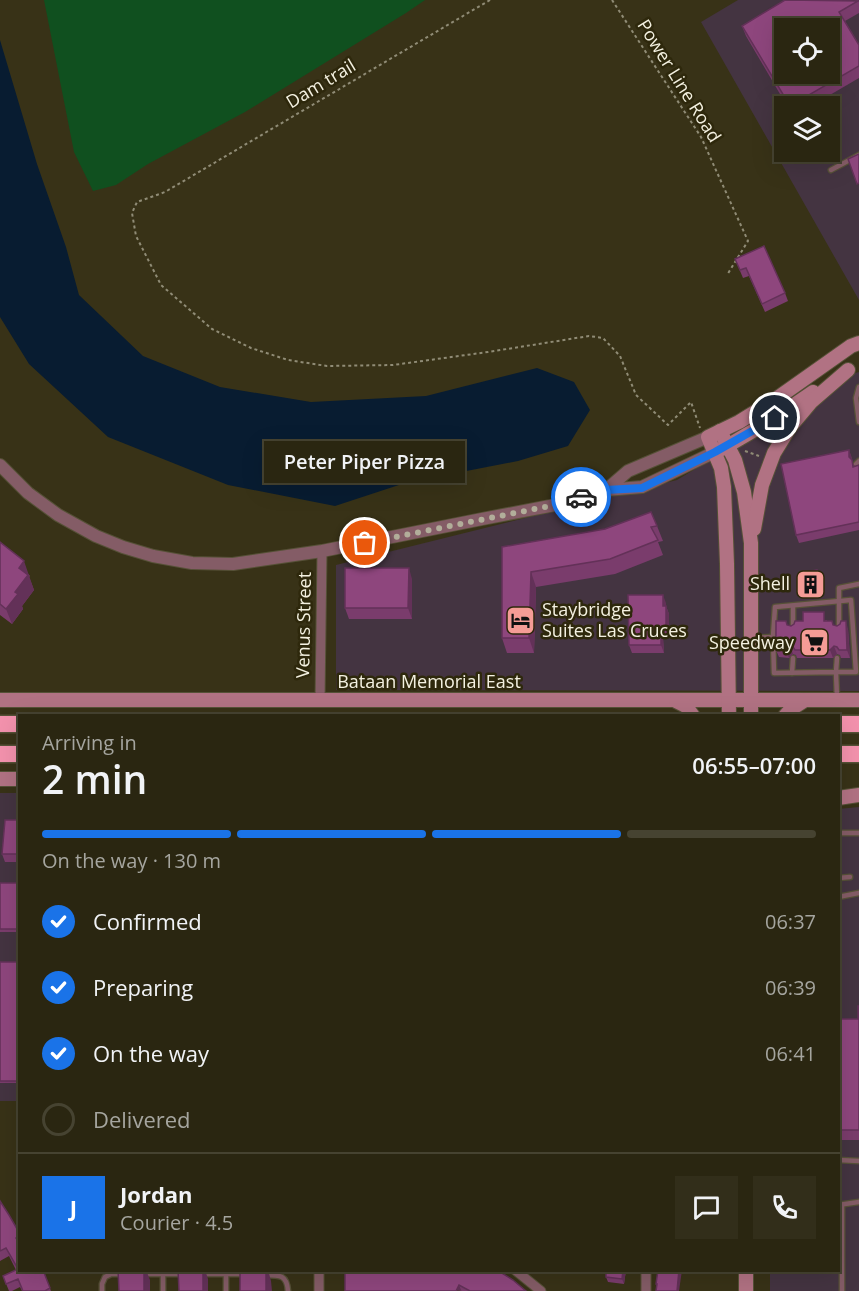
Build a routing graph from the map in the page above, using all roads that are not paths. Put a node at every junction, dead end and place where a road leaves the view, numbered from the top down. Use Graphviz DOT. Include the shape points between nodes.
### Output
graph roads {
  1 [pos="859,155"];
  2 [pos="831,170"];
  3 [pos="859,344"];
  4 [pos="854,368"];
  5 [pos="859,387"];
  6 [pos="859,422"];
  7 [pos="711,436"];
  8 [pos="728,445"];
  9 [pos="715,452"];
  10 [pos="0,465"];
  11 [pos="606,490"];
  12 [pos="751,543"];
  13 [pos="322,551"];
  14 [pos="727,564"];
  15 [pos="751,566"];
  16 [pos="859,584"];
  17 [pos="839,602"];
  18 [pos="794,606"];
  19 [pos="793,629"];
  20 [pos="838,629"];
  21 [pos="773,637"];
  22 [pos="751,638"];
  23 [pos="793,658"];
  24 [pos="837,658"];
  25 [pos="836,672"];
  26 [pos="792,673"];
  27 [pos="729,699"];
  28 [pos="0,700"];
  29 [pos="320,700"];
  30 [pos="676,700"];
  31 [pos="750,700"];
  32 [pos="805,700"];
  33 [pos="837,700"];
  34 [pos="859,700"];
  35 [pos="692,714"];
  36 [pos="729,714"];
  37 [pos="751,714"];
  38 [pos="787,714"];
  39 [pos="0,724"];
  40 [pos="18,724"];
  41 [pos="840,724"];
  42 [pos="859,724"];
  43 [pos="0,754"];
  44 [pos="18,754"];
  45 [pos="840,754"];
  46 [pos="859,754"];
  47 [pos="0,779"];
  48 [pos="18,779"];
  49 [pos="859,795"];
  50 [pos="840,798"];
  51 [pos="840,833"];
  52 [pos="859,833"];
  53 [pos="850,877"];
  54 [pos="840,878"];
  55 [pos="859,893"];
  56 [pos="840,897"];
  57 [pos="840,1160"];
  58 [pos="859,1161"];
  59 [pos="859,1203"];
  60 [pos="840,1205"];
  61 [pos="319,1272"];
  62 [pos="517,1272"];
  63 [pos="646,1272"];
  64 [pos="746,1272"];
  65 [pos="163,1274"];
  66 [pos="184,1274"];
  67 [pos="194,1274"];
  68 [pos="226,1274"];
  69 [pos="102,1291"];
  70 [pos="163,1291"];
  71 [pos="226,1291"];
  72 [pos="288,1291"];
  73 [pos="319,1291"];
  74 [pos="541,1291"];
  75 [pos="646,1291"];
  76 [pos="746,1291"];
  77 [pos="842,1291"];
  1 -- 2 [label="lane"];
  3 -- 7 [label="main road"];
  4 -- 8 [label="main road"];
  4 -- 12 [label="main road" via="811,402 774,453 762,485"];
  5 -- 6 [label="lane"];
  7 -- 8 [label="main road"];
  7 -- 9 [label="main road"];
  7 -- 11 [label="street" via="628,471"];
  8 -- 9 [label="main road"];
  8 -- 12 [label="main road" via="744,492"];
  9 -- 11 [label="street" via="642,488"];
  9 -- 14 [label="main road" via="724,487"];
  10 -- 13 [label="street" via="27,493 75,526 153,556 192,563 233,564"];
  11 -- 13 [label="street" via="555,505"];
  12 -- 15 [label="main road"];
  13 -- 29 [label="street, Venus Street"];
  14 -- 15 [label="main road"];
  14 -- 27 [label="main road"];
  15 -- 22 [label="main road"];
  16 -- 17 [label="lane" via="839,588"];
  17 -- 18 [label="lane"];
  17 -- 20 [label="lane"];
  17 -- 25 [label="lane" via="851,600 856,672"];
  18 -- 19 [label="lane"];
  18 -- 21 [label="lane" via="775,608"];
  21 -- 22 [label="lane"];
  21 -- 26 [label="lane" via="774,673"];
  22 -- 31 [label="main road"];
  23 -- 26 [label="lane"];
  24 -- 25 [label="lane"];
  25 -- 26 [label="lane"];
  25 -- 33 [label="lane"];
  27 -- 30 [label="main road, Bataan Memorial East"];
  27 -- 31 [label="main road, Bataan Memorial East"];
  27 -- 36 [label="main road"];
  28 -- 29 [label="main road, Bataan Memorial East"];
  29 -- 30 [label="main road, Bataan Memorial East"];
  30 -- 35 [label="main road"];
  31 -- 32 [label="main road, Bataan Memorial East"];
  31 -- 37 [label="main road"];
  32 -- 33 [label="main road, Bataan Memorial East"];
  32 -- 38 [label="main road"];
  33 -- 34 [label="main road, Bataan Memorial East"];
  39 -- 40 [label="highway"];
  41 -- 42 [label="highway"];
  43 -- 44 [label="highway"];
  45 -- 46 [label="highway"];
  47 -- 48 [label="main road"];
  49 -- 50 [label="main road"];
  51 -- 52 [label="lane"];
  53 -- 54 [label="lane"];
  55 -- 56 [label="lane"];
  57 -- 58 [label="lane"];
  59 -- 60 [label="lane"];
  60 -- 77 [label="lane"];
  61 -- 73 [label="street"];
  62 -- 74 [label="street"];
  63 -- 75 [label="street"];
  64 -- 76 [label="main road"];
  65 -- 66 [label="lane"];
  65 -- 69 [label="lane" via="111,1274 105,1277"];
  65 -- 70 [label="lane"];
  67 -- 68 [label="lane"];
  68 -- 71 [label="lane"];
  68 -- 72 [label="lane" via="277,1275 285,1278"];
}
